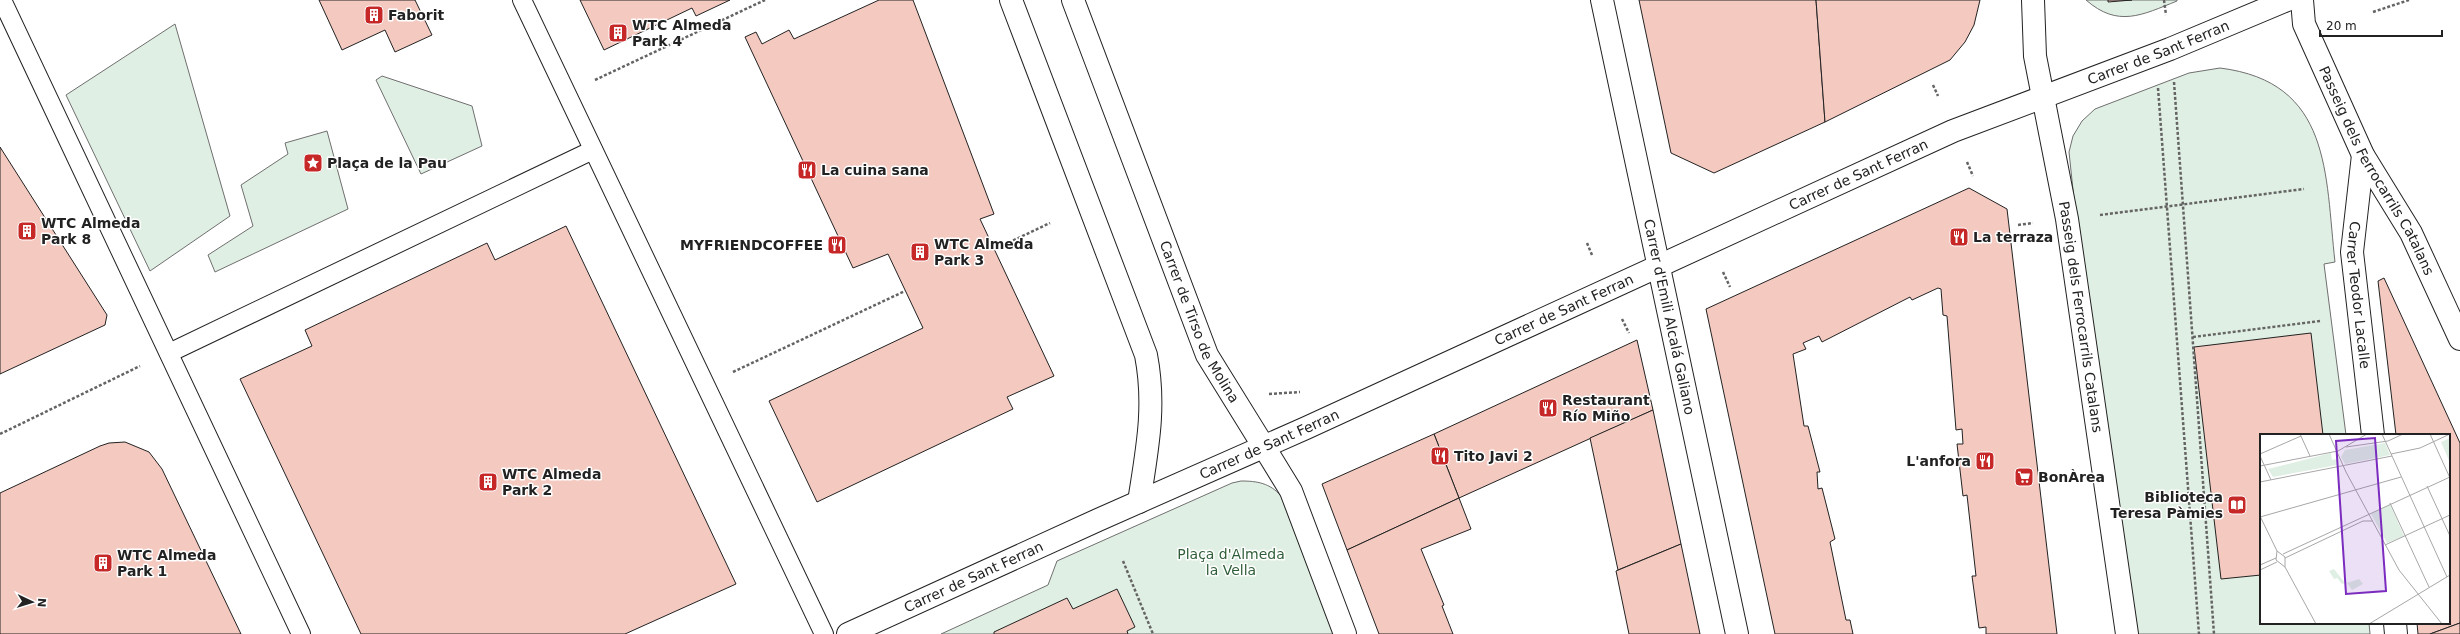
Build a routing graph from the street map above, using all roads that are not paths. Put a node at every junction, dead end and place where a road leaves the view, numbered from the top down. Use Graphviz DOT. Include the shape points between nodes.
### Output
graph roads {
  1 [pos="2,0"];
  2 [pos="522,0"];
  3 [pos="1011,0"];
  4 [pos="1073,0"];
  5 [pos="1602,0"];
  6 [pos="2033,0"];
  7 [pos="2287,0"];
  8 [pos="2302,0"];
  9 [pos="2045,97"];
  10 [pos="594,150"];
  11 [pos="2363,155"];
  12 [pos="1658,267"];
  13 [pos="2460,339"];
  14 [pos="168,353"];
  15 [pos="2373,434"];
  16 [pos="1264,447"];
  17 [pos="1138,502"];
  18 [pos="2395,624"];
  19 [pos="301,634"];
  20 [pos="824,634"];
  21 [pos="848,634"];
  22 [pos="1345,634"];
  23 [pos="1737,634"];
  24 [pos="2126,634"];
  25 [pos="2396,634"];
  1 -- 14 [label="lane"];
  2 -- 10 [label="lane"];
  3 -- 17 [label="street" via="1146,355 1152,403 1150,437"];
  4 -- 16 [label="street, Carrer de Tirso de Molina" via="1207,355"];
  5 -- 12 [label="street, Carrer d'Emili Alcalá Galiano"];
  6 -- 9 [label="street, Passeig dels Ferrocarrils Catalans" via="2035,56"];
  7 -- 9 [label="street, Carrer de Sant Ferran"];
  8 -- 11 [label="street, Passeig dels Ferrocarrils Catalans" via="2304,24"];
  9 -- 12 [label="street, Carrer de Sant Ferran" via="1953,131"];
  9 -- 24 [label="street, Passeig dels Ferrocarrils Catalans" via="2067,219"];
  10 -- 14 [label="lane"];
  10 -- 20 [label="lane"];
  11 -- 13 [label="street, Passeig dels Ferrocarrils Catalans" via="2411,233"];
  11 -- 15 [label="street, Carrer Teodor Lacalle" via="2352,252"];
  12 -- 16 [label="street, Carrer de Sant Ferran"];
  12 -- 23 [label="street, Carrer d'Emili Alcalá Galiano"];
  14 -- 19 [label="lane"];
  16 -- 17 [label="street, Carrer de Sant Ferran"];
  16 -- 22 [label="street, Carrer de Tirso de Molina" via="1291,491"];
  17 -- 21 [label="street, Carrer de Sant Ferran"];
  18 -- 25 [label="street"];
}
